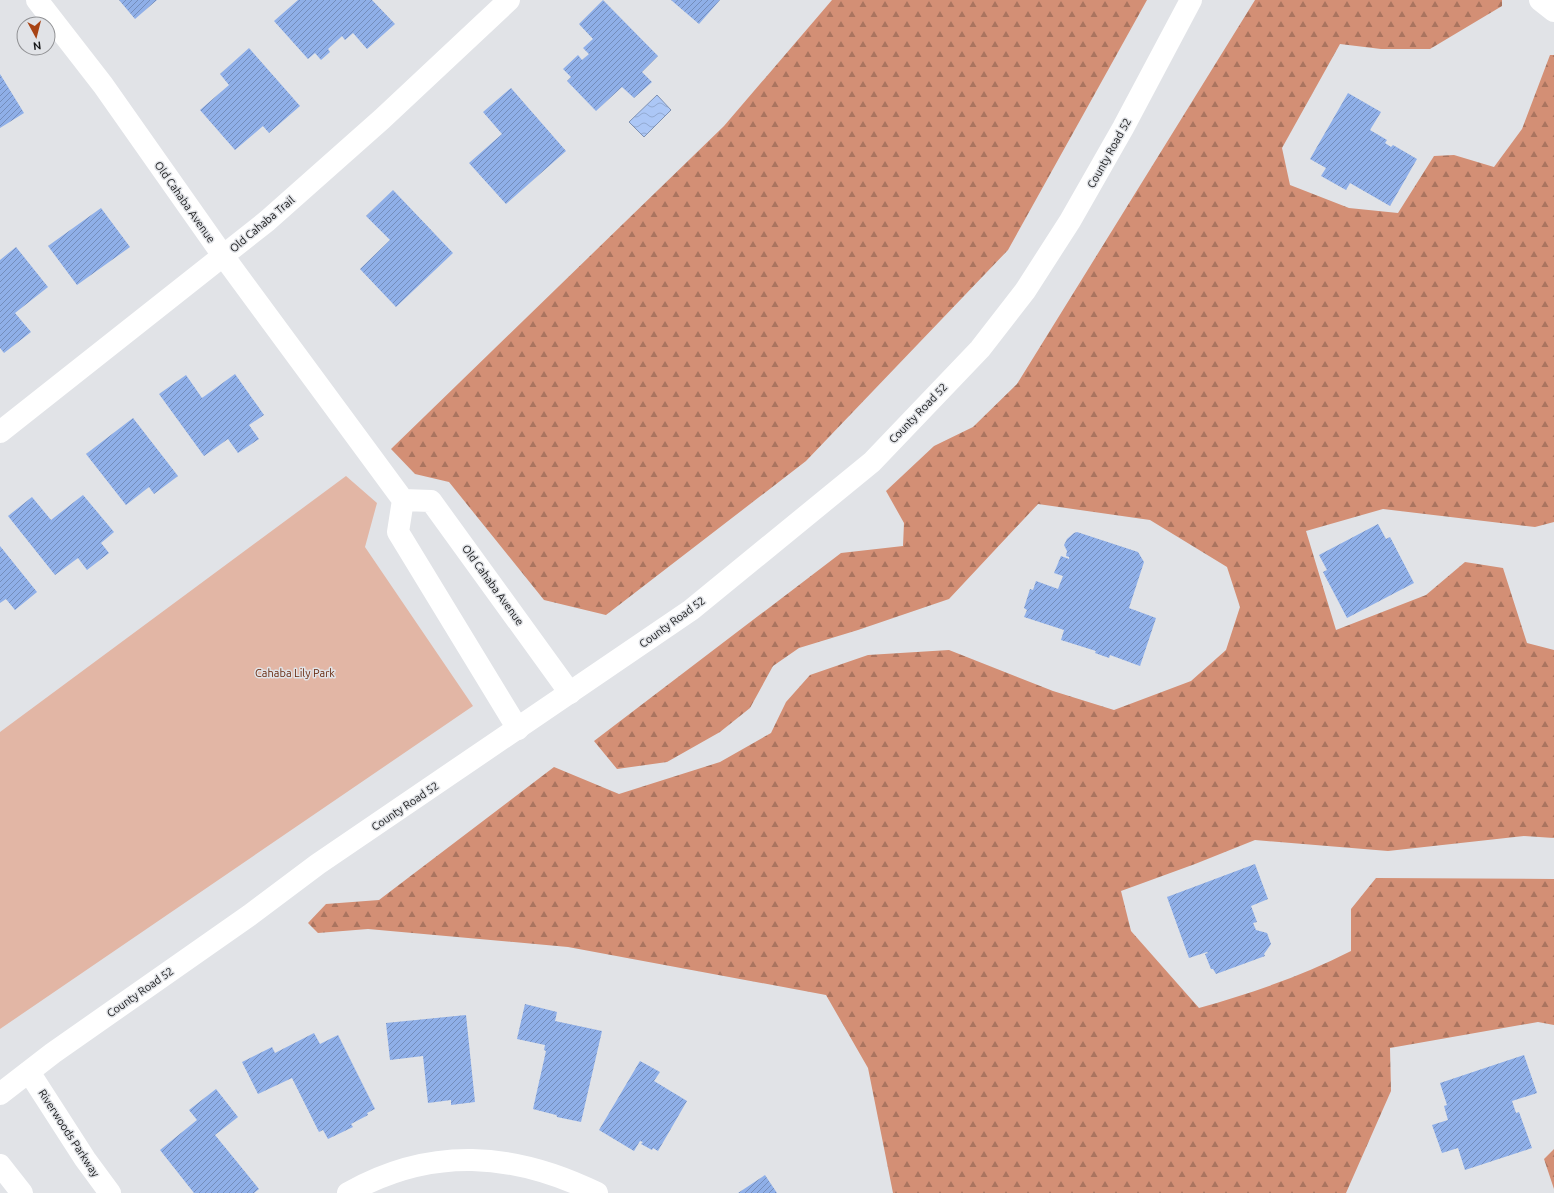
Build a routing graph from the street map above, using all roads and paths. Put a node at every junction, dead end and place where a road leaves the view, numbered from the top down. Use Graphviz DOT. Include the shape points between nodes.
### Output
graph roads {
  1 [pos="37,0"];
  2 [pos="509,0"];
  3 [pos="1191,0"];
  4 [pos="1540,0"];
  5 [pos="1554,11"];
  6 [pos="224,257"];
  7 [pos="0,432"];
  8 [pos="403,500"];
  9 [pos="570,693"];
  10 [pos="518,729"];
  11 [pos="29,1072"];
  12 [pos="0,1094"];
  13 [pos="0,1165"];
  14 [pos="22,1193"];
  15 [pos="110,1193"];
  16 [pos="348,1193"];
  17 [pos="596,1193"];
  1 -- 6 [label="street, Old Cahaba Avenue" via="103,85"];
  2 -- 6 [label="street, Old Cahaba Trail" via="382,119"];
  3 -- 9 [label="street, County Road 52" via="1070,221 1024,291 980,349 872,462 691,610"];
  4 -- 5 [label="street"];
  6 -- 7 [label="street, Old Cahaba Trail"];
  6 -- 8 [label="street, Old Cahaba Avenue"];
  8 -- 9 [label="street, Old Cahaba Avenue" via="431,501"];
  8 -- 10 [label="street" via="398,532"];
  9 -- 10 [label="street, County Road 52"];
  10 -- 11 [label="street, County Road 52" via="318,864"];
  11 -- 12 [label="street, County Road 52"];
  11 -- 15 [label="street, Riverwoods Parkway"];
  13 -- 14 [label="street"];
  16 -- 17 [label="street" via="378,1178 408,1168 440,1161 472,1160 536,1168 567,1178"];
}
